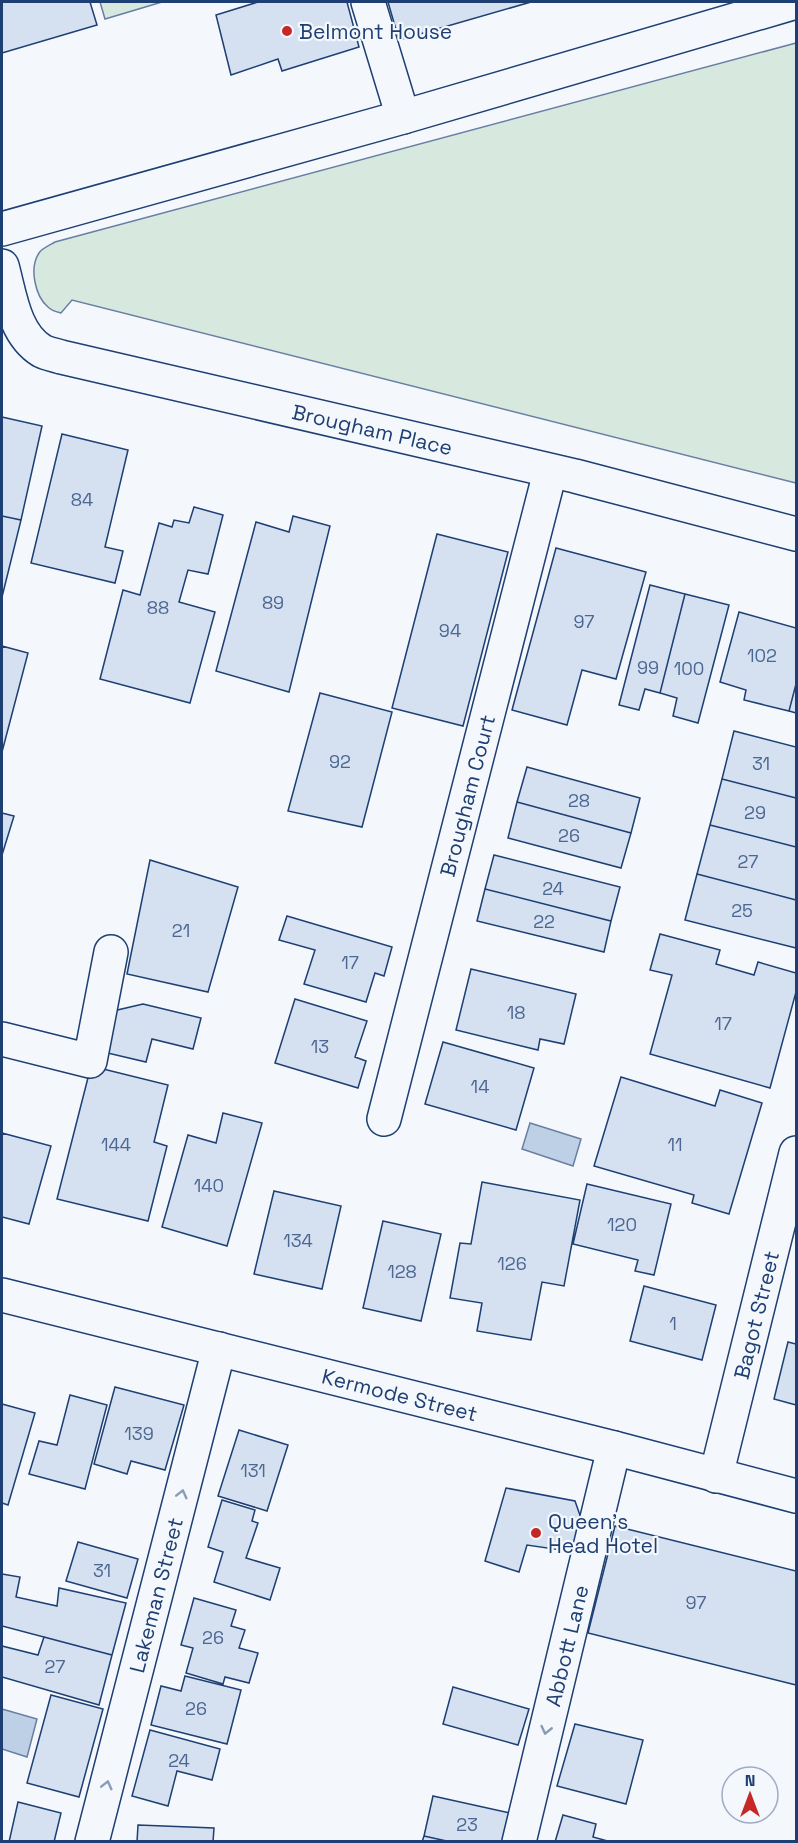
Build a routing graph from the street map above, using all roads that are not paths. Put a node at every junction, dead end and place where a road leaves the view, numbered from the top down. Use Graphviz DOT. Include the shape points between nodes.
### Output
graph roads {
  1 [pos="368,2"];
  2 [pos="796,2"];
  3 [pos="403,117"];
  4 [pos="2,229"];
  5 [pos="2,266"];
  6 [pos="550,472"];
  7 [pos="796,534"];
  8 [pos="111,952"];
  9 [pos="2,1039"];
  10 [pos="384,1119"];
  11 [pos="796,1153"];
  12 [pos="2,1295"];
  13 [pos="219,1349"];
  14 [pos="614,1448"];
  15 [pos="716,1476"];
  16 [pos="796,1496"];
  17 [pos="92,1842"];
  18 [pos="519,1842"];
  1 -- 3 [label="street"];
  2 -- 3 [label="street"];
  3 -- 4 [label="street"];
  5 -- 6 [label="street, Brougham Place" via="16,318 27,338 43,351"];
  6 -- 7 [label="street, Brougham Place"];
  6 -- 10 [label="street, Brougham Court"];
  8 -- 9 [label="street" via="90,1061"];
  11 -- 15 [label="street, Bagot Street"];
  12 -- 13 [label="street, Kermode Street"];
  13 -- 14 [label="street, Kermode Street"];
  17 -- 13 [label="street, Lakeman Street, one-way"];
  14 -- 15 [label="street, Kermode Street"];
  14 -- 18 [label="street, Abbott Lane, one-way"];
  15 -- 16 [label="street, Kermode Street"];
}
